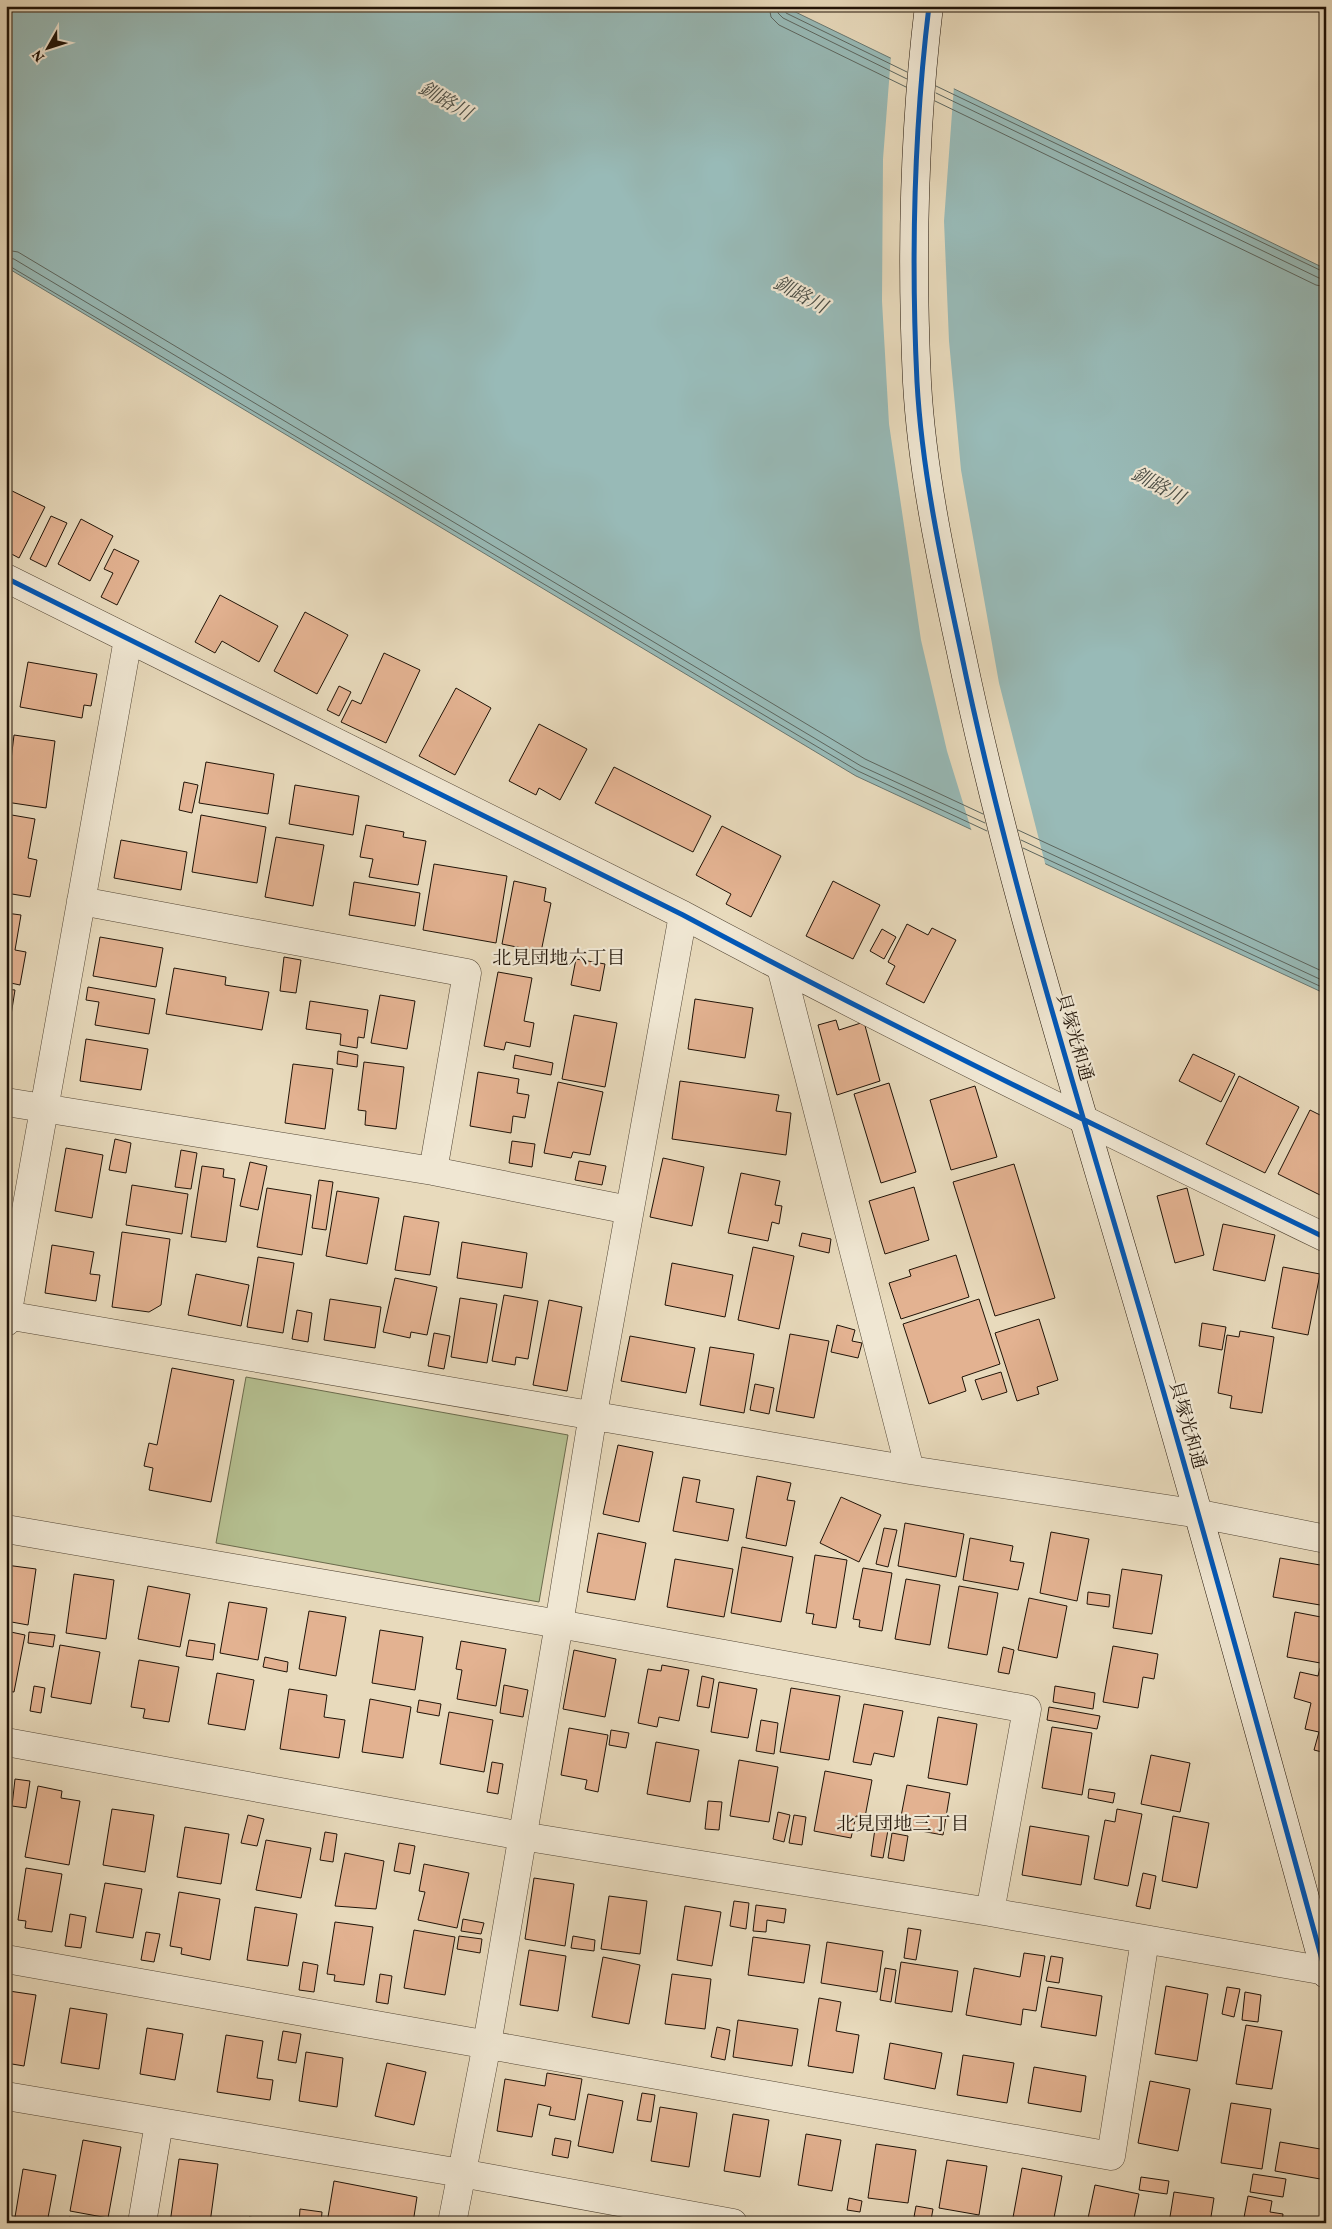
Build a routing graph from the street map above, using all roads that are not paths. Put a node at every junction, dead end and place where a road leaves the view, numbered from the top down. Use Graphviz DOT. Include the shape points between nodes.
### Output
graph roads {
  1 [pos="928,6"];
  2 [pos="6,578"];
  3 [pos="128,639"];
  4 [pos="81,901"];
  5 [pos="682,915"];
  6 [pos="781,968"];
  7 [pos="6,1102"];
  8 [pos="43,1108"];
  9 [pos="1084,1119"];
  10 [pos="433,1171"];
  11 [pos="629,1210"];
  12 [pos="1326,1238"];
  13 [pos="7,1318"];
  14 [pos="593,1414"];
  15 [pos="910,1470"];
  16 [pos="1200,1514"];
  17 [pos="6,1529"];
  18 [pos="1326,1540"];
  19 [pos="559,1624"];
  20 [pos="6,1742"];
  21 [pos="522,1836"];
  22 [pos="990,1912"];
  23 [pos="1145,1940"];
  24 [pos="6,1959"];
  25 [pos="1325,1972"];
  26 [pos="487,2044"];
  27 [pos="6,2096"];
  28 [pos="159,2123"];
  29 [pos="461,2173"];
  30 [pos="142,2223"];
  31 [pos="452,2223"];
  32 [pos="734,2223"];
  1 -- 9 [label="street, 貝塚光和通" via="914,214 917,384 928,476 980,743"];
  2 -- 3 [label="street"];
  3 -- 4 [label="street"];
  3 -- 5 [label="street"];
  4 -- 8 [label="street"];
  4 -- 10 [label="street" via="467,973"];
  5 -- 6 [label="street"];
  5 -- 11 [label="street"];
  6 -- 9 [label="street"];
  6 -- 15 [label="street"];
  7 -- 8 [label="street"];
  8 -- 10 [label="street"];
  8 -- 13 [label="street"];
  9 -- 12 [label="street"];
  9 -- 16 [label="street, 貝塚光和通"];
  10 -- 11 [label="street"];
  11 -- 14 [label="street"];
  13 -- 14 [label="street"];
  14 -- 15 [label="street"];
  14 -- 19 [label="street"];
  15 -- 16 [label="street"];
  16 -- 18 [label="street"];
  16 -- 25 [label="street, 貝塚光和通"];
  17 -- 19 [label="street"];
  19 -- 21 [label="street"];
  19 -- 22 [label="street" via="1027,1709"];
  20 -- 21 [label="street"];
  21 -- 22 [label="street"];
  21 -- 26 [label="street"];
  22 -- 23 [label="street"];
  23 -- 25 [label="street"];
  23 -- 26 [label="street" via="1111,2156"];
  24 -- 26 [label="street"];
  26 -- 29 [label="street"];
  27 -- 28 [label="street"];
  28 -- 29 [label="street"];
  28 -- 30 [label="street"];
  29 -- 31 [label="street"];
  29 -- 32 [label="street"];
}
